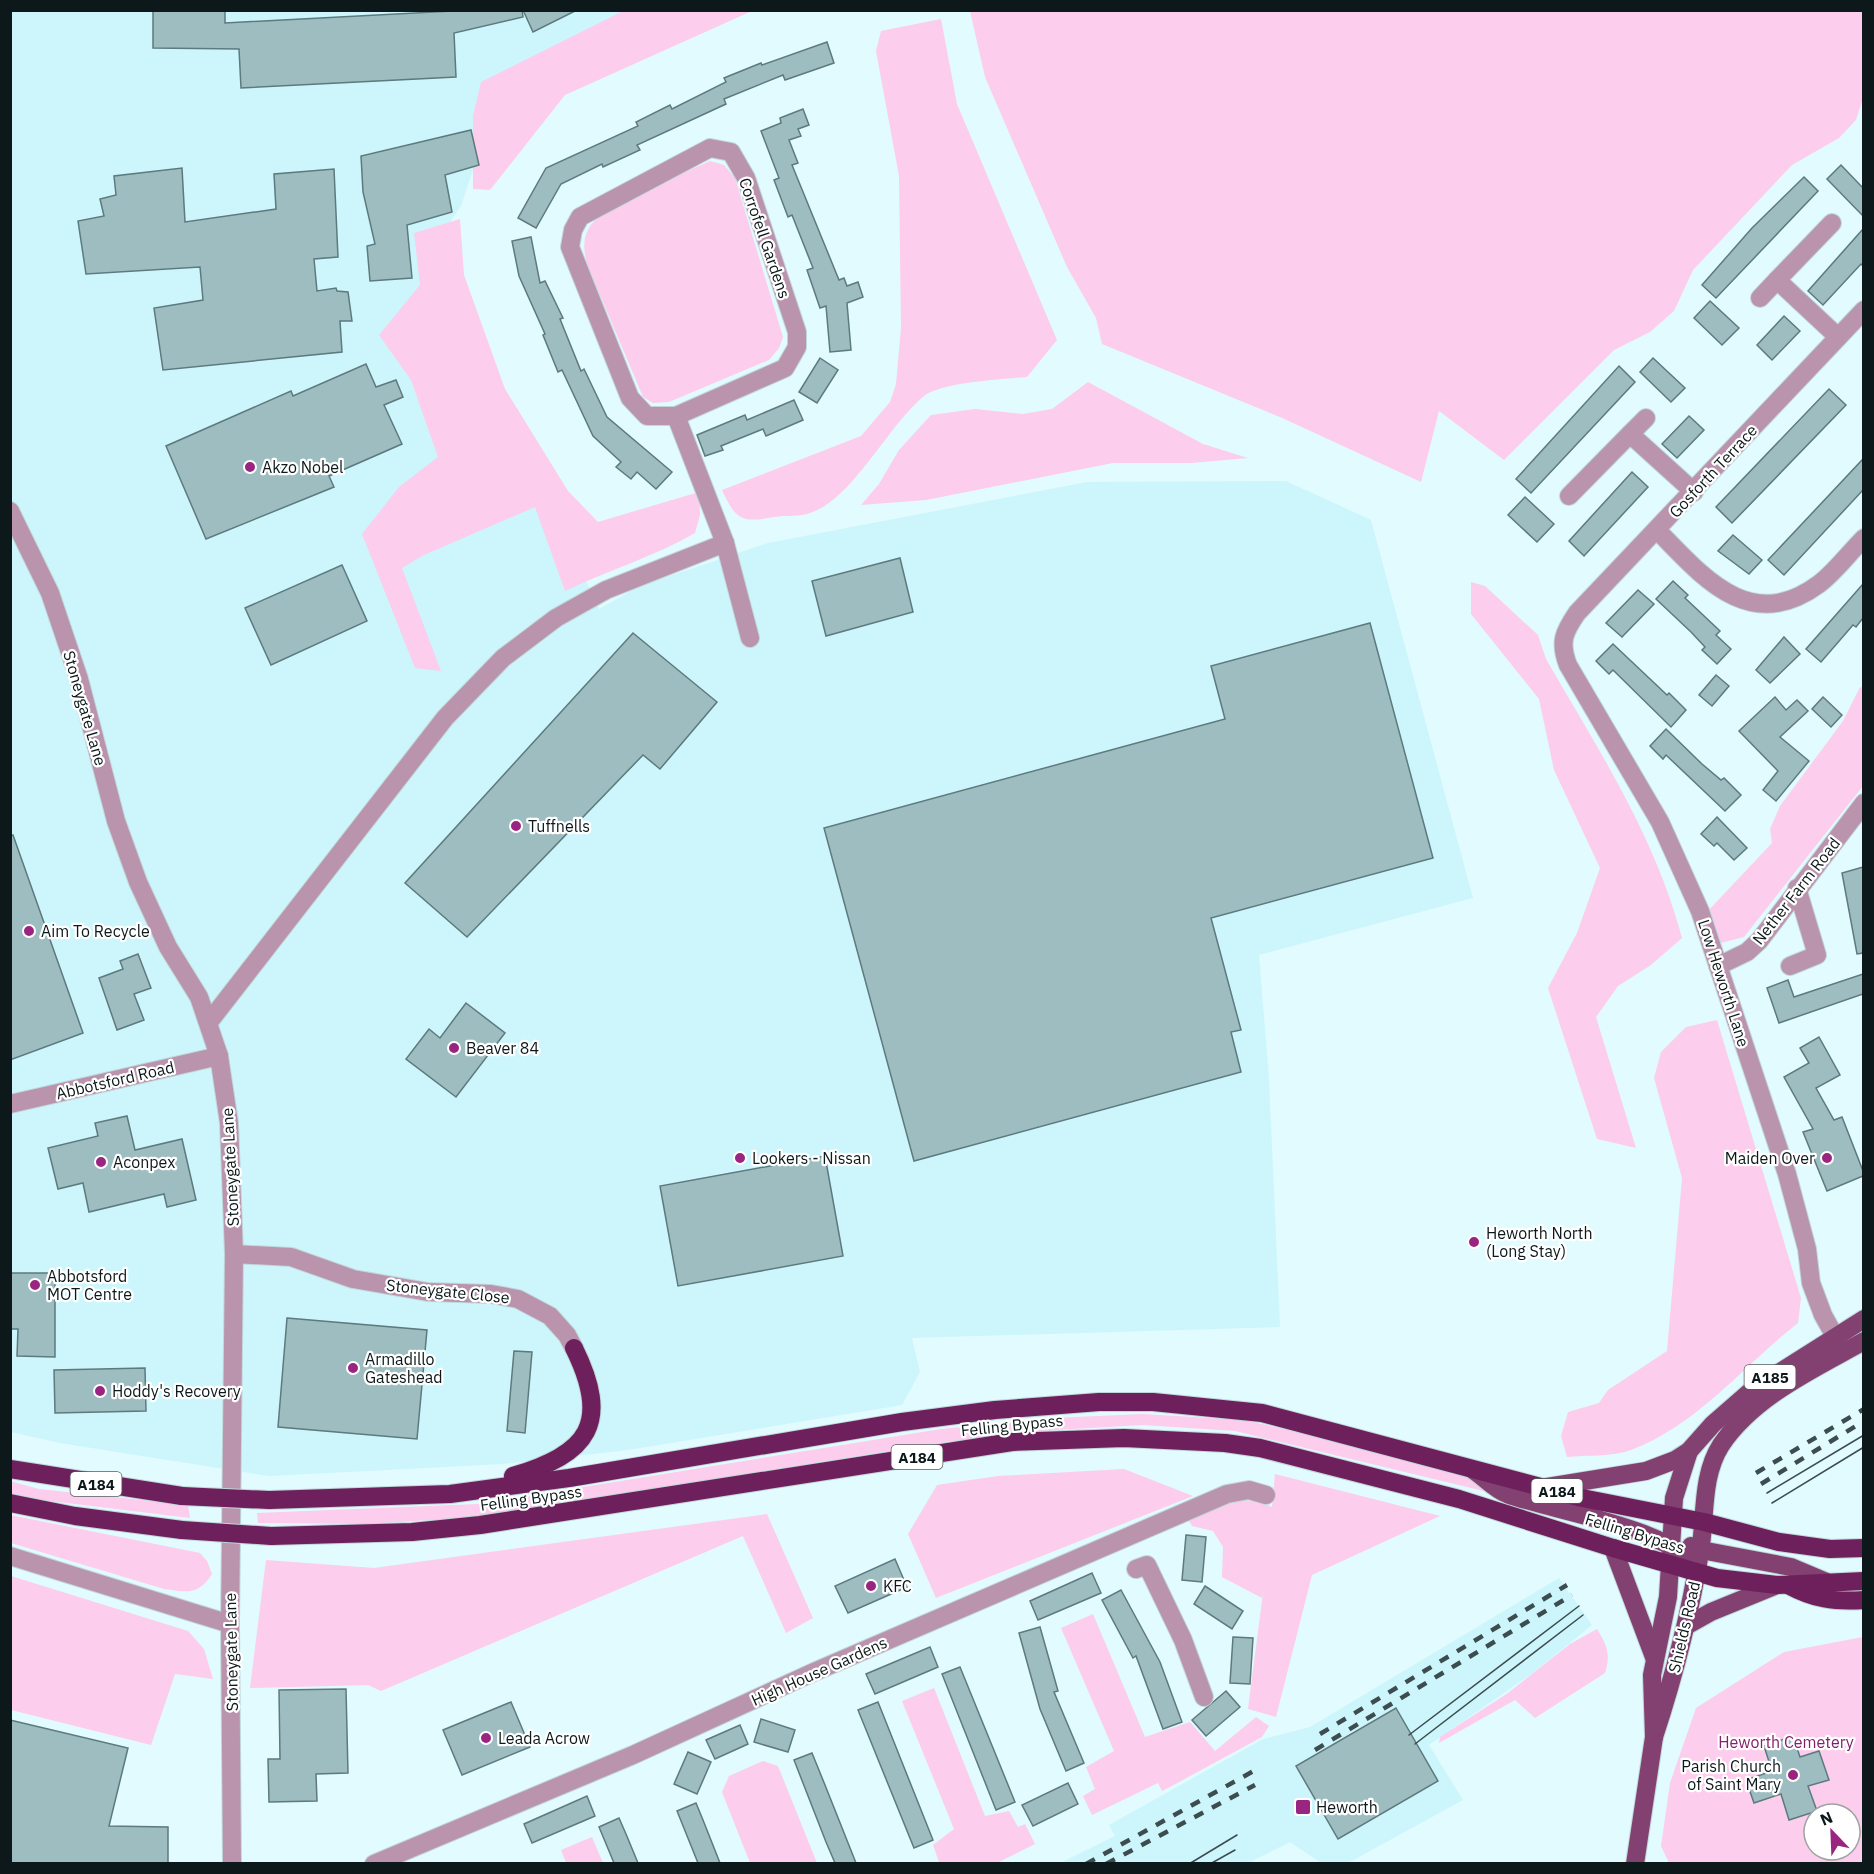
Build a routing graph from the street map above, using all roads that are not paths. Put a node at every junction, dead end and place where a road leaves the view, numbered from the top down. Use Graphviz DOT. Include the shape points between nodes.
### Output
graph roads {
  1 [pos="1832,223"];
  2 [pos="1777,280"];
  3 [pos="1760,298"];
  4 [pos="1863,310"];
  5 [pos="1838,337"];
  6 [pos="676,416"];
  7 [pos="1646,418"];
  8 [pos="1630,434"];
  9 [pos="1694,492"];
  10 [pos="1569,496"];
  11 [pos="10,511"];
  12 [pos="1657,531"];
  13 [pos="1863,538"];
  14 [pos="725,543"];
  15 [pos="1564,632"];
  16 [pos="750,638"];
  17 [pos="1863,803"];
  18 [pos="1797,888"];
  19 [pos="1718,966"];
  20 [pos="1790,966"];
  21 [pos="209,1022"];
  22 [pos="219,1056"];
  23 [pos="10,1104"];
  24 [pos="234,1254"];
  25 [pos="1863,1318"];
  26 [pos="1834,1336"];
  27 [pos="1863,1341"];
  28 [pos="574,1348"];
  29 [pos="1844,1352"];
  30 [pos="1689,1451"];
  31 [pos="10,1469"];
  32 [pos="1473,1470"];
  33 [pos="1547,1487"];
  34 [pos="450,1494"];
  35 [pos="1266,1495"];
  36 [pos="10,1503"];
  37 [pos="1674,1517"];
  38 [pos="1704,1522"];
  39 [pos="1672,1546"];
  40 [pos="1613,1548"];
  41 [pos="1863,1548"];
  42 [pos="1701,1550"];
  43 [pos="10,1556"];
  44 [pos="1671,1564"];
  45 [pos="1136,1569"];
  46 [pos="1696,1572"];
  47 [pos="1863,1581"];
  48 [pos="1829,1583"];
  49 [pos="1782,1585"];
  50 [pos="1863,1600"];
  51 [pos="230,1624"];
  52 [pos="1686,1626"];
  53 [pos="1654,1659"];
  54 [pos="1204,1697"];
  55 [pos="1654,1737"];
  56 [pos="232,1863"];
  57 [pos="374,1863"];
  58 [pos="1635,1863"];
  1 -- 2 [label="street"];
  2 -- 3 [label="street"];
  2 -- 5 [label="street"];
  4 -- 5 [label="street, Gosforth Terrace"];
  5 -- 9 [label="street, Gosforth Terrace"];
  6 -- 6 [label="street, Corrofell Gardens" via="647,416 630,398 570,247 580,218 710,148 731,152 746,178 797,332 797,347 785,368"];
  6 -- 14 [label="street"];
  7 -- 8 [label="street"];
  8 -- 9 [label="street"];
  8 -- 10 [label="street"];
  9 -- 12 [label="street, Gosforth Terrace"];
  11 -- 21 [label="street, Stoneygate Lane" via="50,593 79,679 116,821 138,882 168,947 200,997"];
  12 -- 13 [label="street" via="1711,584 1752,604 1775,603 1820,584"];
  12 -- 15 [label="street, Gosforth Terrace" via="1577,613"];
  14 -- 16 [label="street"];
  14 -- 21 [label="street" via="606,590 556,618 503,658 445,718"];
  15 -- 19 [label="street, Low Heworth Lane" via="1562,648 1568,665 1660,822 1701,911"];
  17 -- 18 [label="street, Nether Farm Road"];
  18 -- 19 [label="street, Nether Farm Road" via="1748,952"];
  18 -- 20 [label="street" via="1817,955"];
  19 -- 26 [label="street, Low Heworth Lane" via="1787,1174 1811,1282"];
  21 -- 22 [label="street, Stoneygate Lane"];
  22 -- 23 [label="street, Abbotsford Road"];
  22 -- 24 [label="street, Stoneygate Lane" via="229,1123"];
  24 -- 28 [label="street, Stoneygate Close" via="291,1257 353,1279 428,1292 518,1299 550,1316"];
  24 -- 51 [label="street, Stoneygate Lane"];
  25 -- 26 [label="main road, A185"];
  26 -- 29 [label="street, Low Heworth Lane"];
  26 -- 30 [label="main road, A185" via="1752,1389"];
  27 -- 29 [label="main road, A185"];
  28 -- 34 [label="highway" via="591,1392 590,1419 577,1444 557,1461 541,1468"];
  29 -- 38 [label="main road, Shields Road / A185" via="1758,1405 1721,1445 1707,1483"];
  30 -- 33 [label="main road, A185" via="1646,1471"];
  30 -- 37 [label="main road, Shields Road / A185" via="1677,1482"];
  31 -- 34 [label="highway, Felling Bypass / A184, bridge" via="182,1496 269,1500"];
  32 -- 33 [label="highway, Felling Bypass / A184"];
  32 -- 34 [label="highway, Felling Bypass / A184" via="1262,1413 1165,1403 1100,1402 902,1422"];
  32 -- 39 [label="main road" via="1505,1494 1618,1526"];
  33 -- 37 [label="highway, Felling Bypass / A184"];
  35 -- 57 [label="street, High House Gardens" via="1249,1490 1227,1494 814,1672 530,1800"];
  36 -- 40 [label="highway, Felling Bypass / A184, bridge" via="182,1530 271,1536 412,1532 480,1525 1012,1442 1124,1438 1225,1443 1311,1459 1459,1499"];
  37 -- 38 [label="highway, Felling Bypass / A184"];
  37 -- 39 [label="main road, Shields Road"];
  37 -- 42 [label="main road" via="1684,1539"];
  38 -- 41 [label="highway, Felling Bypass / A184" via="1779,1542 1830,1549"];
  38 -- 42 [label="main road, Shields Road"];
  39 -- 44 [label="main road, Shields Road"];
  39 -- 46 [label="main road" via="1688,1557"];
  40 -- 44 [label="highway, Felling Bypass / A184"];
  40 -- 53 [label="main road"];
  42 -- 46 [label="main road, Shields Road"];
  42 -- 48 [label="main road" via="1791,1567"];
  43 -- 51 [label="street"];
  44 -- 46 [label="highway, Felling Bypass / A184"];
  44 -- 53 [label="main road, Shields Road"];
  45 -- 54 [label="street" via="1147,1565 1183,1640"];
  46 -- 49 [label="highway, Felling Bypass / A184"];
  46 -- 52 [label="main road, Shields Road"];
  47 -- 48 [label="highway, Felling Bypass / A184"];
  48 -- 49 [label="highway, Felling Bypass / A184"];
  49 -- 50 [label="highway" via="1824,1601"];
  49 -- 52 [label="main road" via="1711,1612"];
  51 -- 56 [label="street, Stoneygate Lane"];
  52 -- 55 [label="main road, Shields Road"];
  53 -- 55 [label="main road, Shields Road"];
  55 -- 58 [label="main road, Shields Road"];
}
